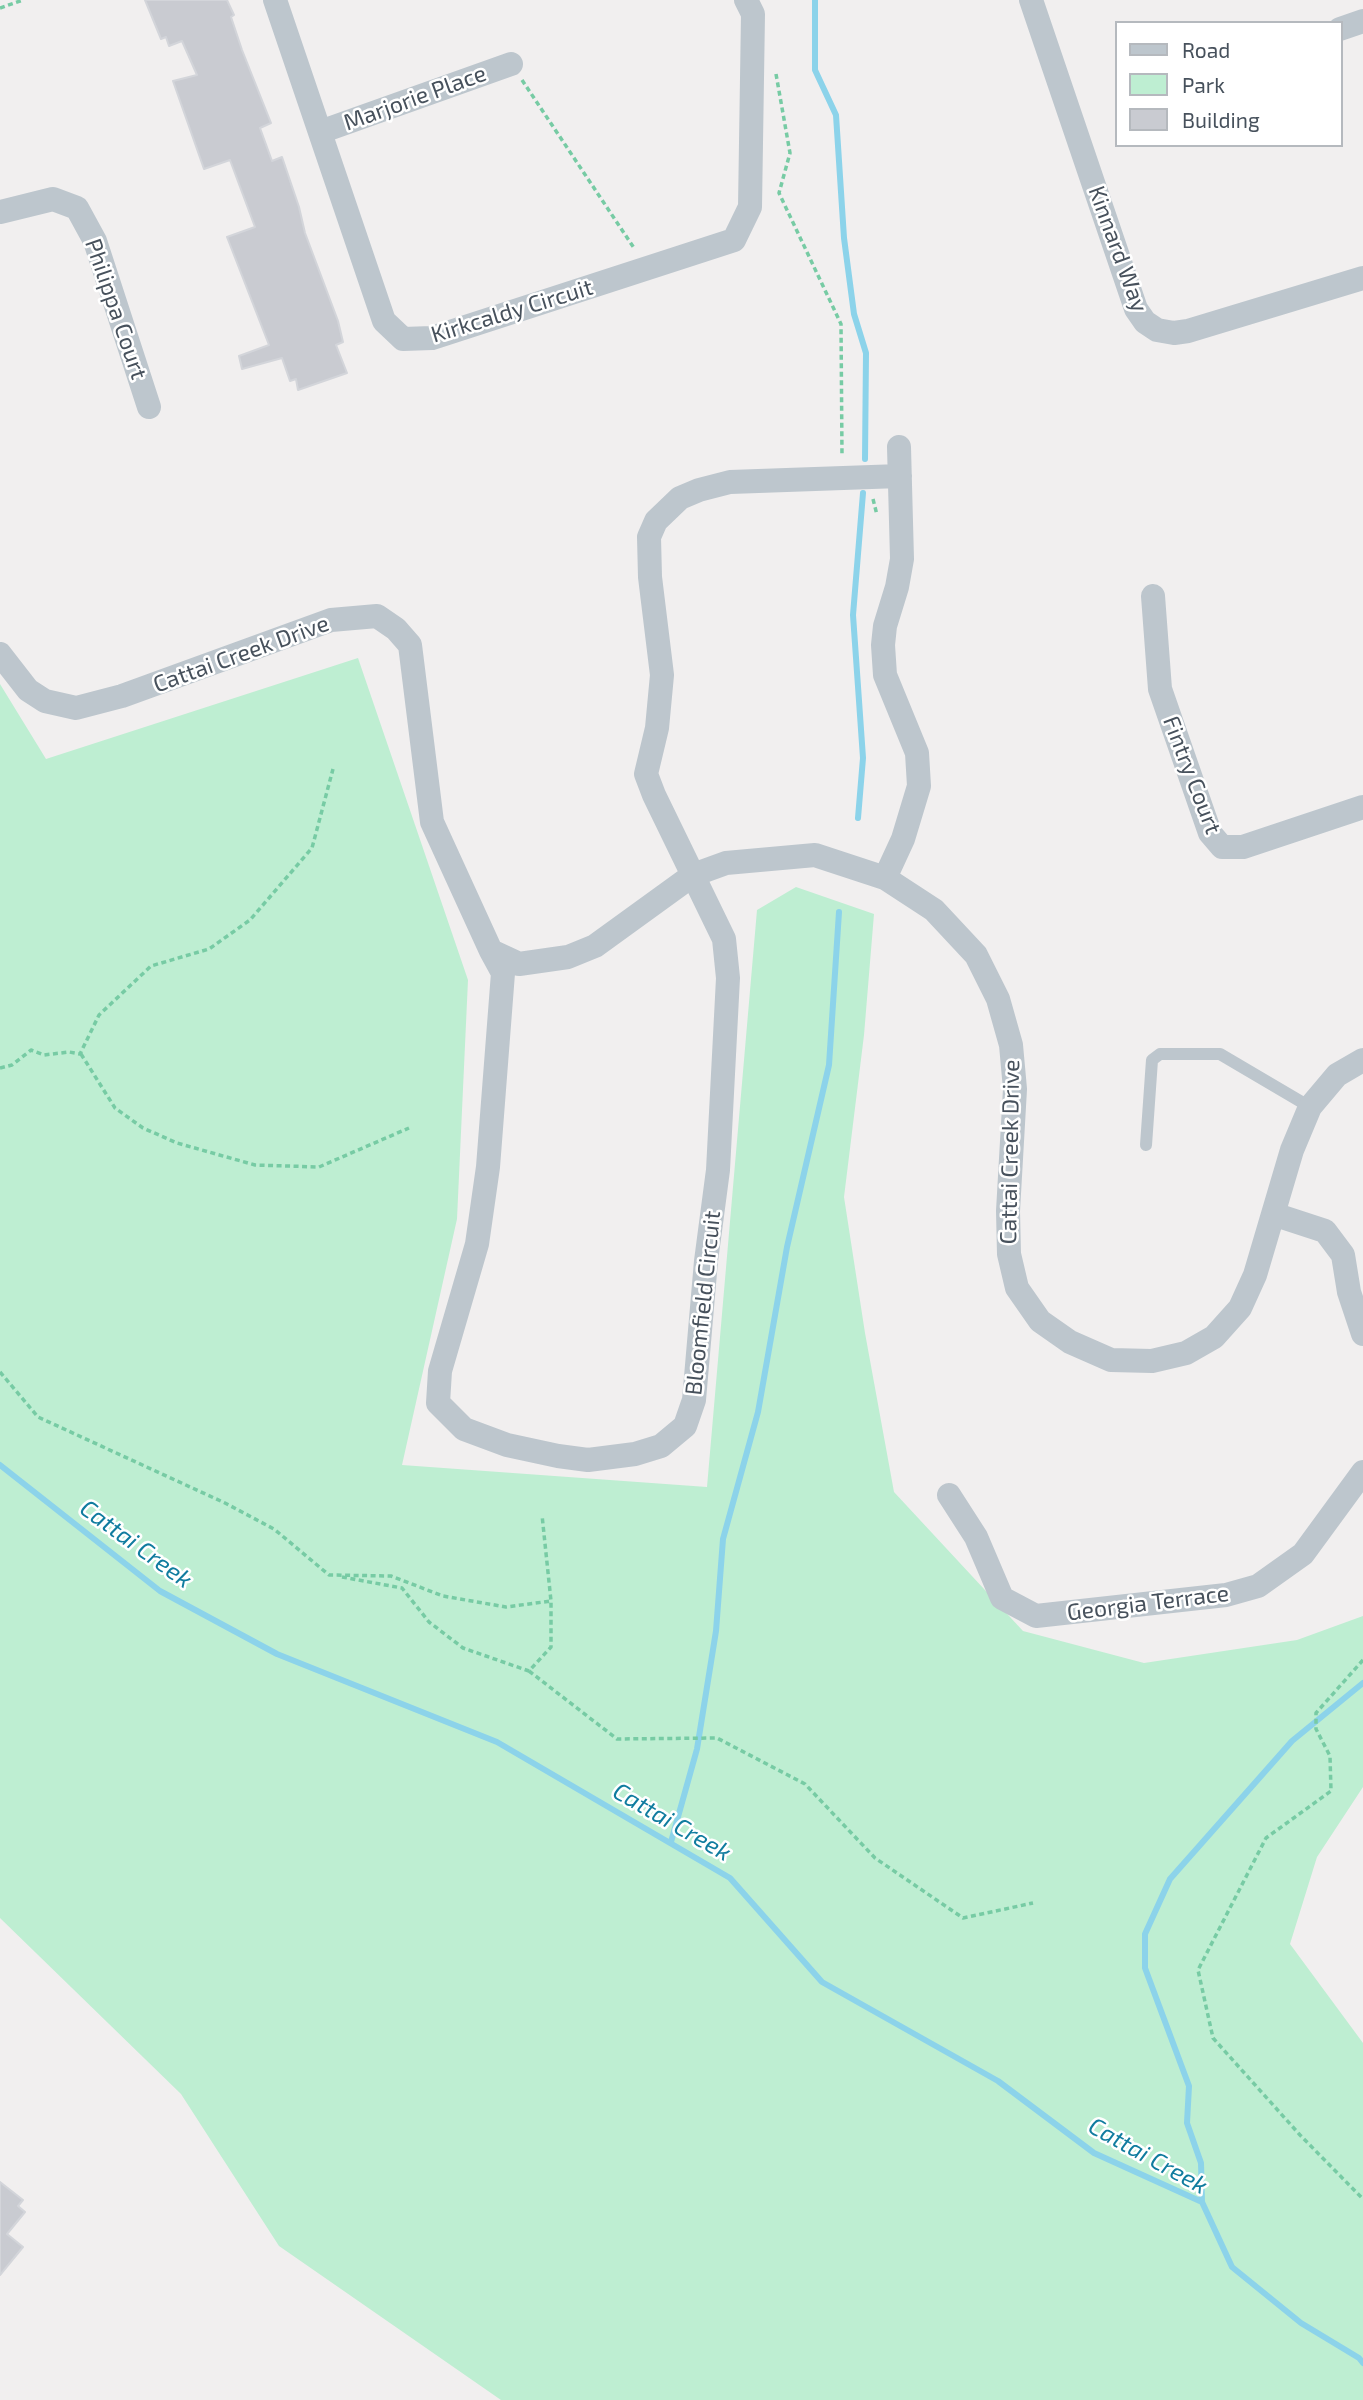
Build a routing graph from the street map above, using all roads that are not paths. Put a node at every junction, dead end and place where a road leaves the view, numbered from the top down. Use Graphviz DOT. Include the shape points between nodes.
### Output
graph roads {
  1 [pos="275,0"];
  2 [pos="746,0"];
  3 [pos="1031,0"];
  4 [pos="1363,21"];
  5 [pos="1342,28"];
  6 [pos="511,64"];
  7 [pos="320,132"];
  8 [pos="0,212"];
  9 [pos="1363,278"];
  10 [pos="149,407"];
  11 [pos="900,447"];
  12 [pos="900,476"];
  13 [pos="1153,596"];
  14 [pos="0,654"];
  15 [pos="1363,807"];
  16 [pos="693,875"];
  17 [pos="884,878"];
  18 [pos="491,951"];
  19 [pos="1363,1060"];
  20 [pos="1310,1107"];
  21 [pos="1146,1145"];
  22 [pos="1273,1214"];
  23 [pos="1363,1334"];
  24 [pos="1363,1472"];
  25 [pos="949,1495"];
  1 -- 7 [label="street, Kirkcaldy Circuit"];
  2 -- 7 [label="street, Kirkcaldy Circuit" via="754,14 750,207 734,240 432,338 403,339 384,321"];
  3 -- 9 [label="street, Kinnard Way" via="1136,309 1145,322 1157,330 1188,331"];
  4 -- 5 [label="street"];
  6 -- 7 [label="street, Marjorie Place"];
  8 -- 10 [label="street, Philippa Court" via="53,199 77,208 95,241"];
  11 -- 12 [label="street"];
  12 -- 16 [label="street, Bloomfield Circuit" via="730,482 680,498 656,521 649,537 650,577 662,675 657,728 646,774"];
  12 -- 17 [label="street" via="902,559 883,645 885,675 917,752 919,786 903,839"];
  13 -- 15 [label="street, Fintry Court" via="1160,689 1210,833 1222,847 1243,847"];
  14 -- 18 [label="street, Cattai Creek Drive" via="28,690 45,701 76,708 134,692 331,620 377,616 410,645 432,822"];
  16 -- 17 [label="street, Cattai Creek Drive" via="726,863 815,855"];
  16 -- 18 [label="street, Cattai Creek Drive" via="603,940 568,957 519,964"];
  16 -- 18 [label="street, Bloomfield Circuit" via="724,939 728,978 718,1170 694,1400 685,1426 661,1446 588,1460 558,1456 464,1429 439,1403 440,1371 477,1244 488,1167 503,973"];
  17 -- 22 [label="street, Cattai Creek Drive" via="934,910 951,928 976,956 998,999 1011,1045 1015,1089 1009,1254 1017,1288 1040,1321 1070,1342 1111,1360 1152,1361 1186,1353 1214,1337 1240,1308"];
  19 -- 20 [label="street, Cattai Creek Drive" via="1337,1075"];
  20 -- 21 [label="lane" via="1220,1054 1160,1054 1152,1060"];
  20 -- 22 [label="street, Cattai Creek Drive"];
  22 -- 23 [label="street" via="1325,1231 1343,1255"];
  24 -- 25 [label="street, Georgia Terrace" via="1303,1553 1258,1586 1226,1595 1036,1616 1002,1598 976,1537"];
}
